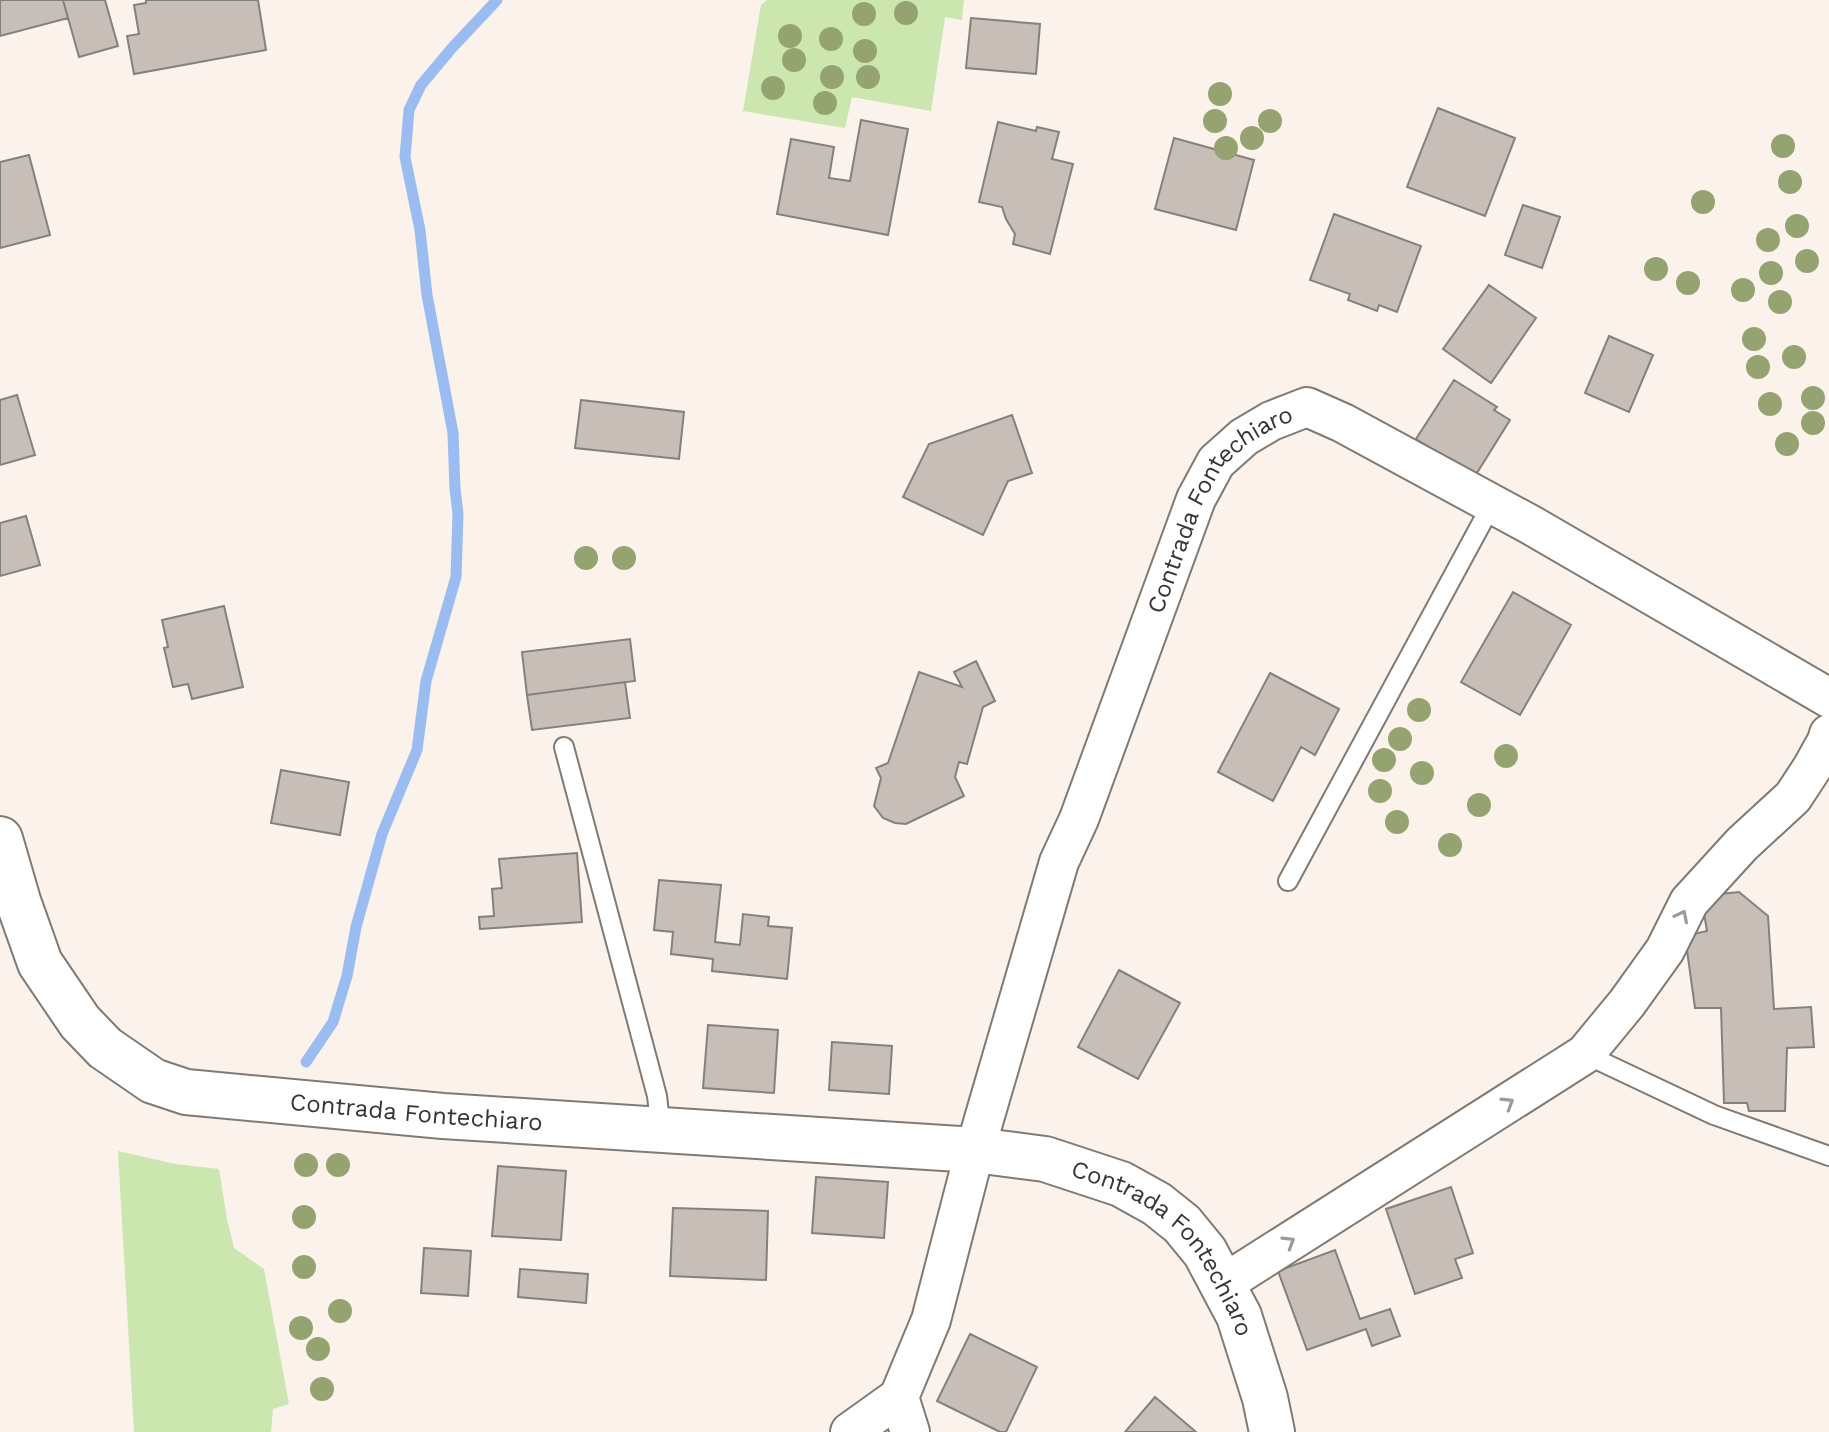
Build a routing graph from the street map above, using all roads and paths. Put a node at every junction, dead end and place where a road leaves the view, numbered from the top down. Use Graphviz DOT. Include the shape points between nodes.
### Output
graph roads {
  1 [pos="1492,504"];
  2 [pos="1829,698"];
  3 [pos="1829,734"];
  4 [pos="564,747"];
  5 [pos="0,839"];
  6 [pos="1288,881"];
  7 [pos="9,904"];
  8 [pos="1585,1054"];
  9 [pos="661,1130"];
  10 [pos="975,1150"];
  11 [pos="1829,1156"];
  12 [pos="1223,1284"];
  13 [pos="905,1415"];
  14 [pos="850,1432"];
  15 [pos="1272,1432"];
  1 -- 2 [label="street, Contrada Fontechiaro"];
  1 -- 6 [label="lane"];
  1 -- 10 [label="street, Contrada Fontechiaro" via="1307,407 1244,437 1216,462 1196,499 1059,862"];
  8 -- 3 [label="street, one-way" via="1665,950 1689,902 1793,797"];
  4 -- 9 [label="lane" via="657,1096"];
  5 -- 7 [label="main road, Contrada Fontechiaro"];
  7 -- 9 [label="main road, Contrada Fontechiaro" via="80,1022 105,1048 153,1081 201,1094"];
  8 -- 11 [label="lane" via="1714,1115"];
  12 -- 8 [label="street, one-way"];
  9 -- 10 [label="main road, Contrada Fontechiaro"];
  10 -- 12 [label="main road, Contrada Fontechiaro" via="1045,1159 1121,1184 1182,1224"];
  10 -- 13 [label="street"];
  12 -- 15 [label="main road, Contrada Fontechiaro" via="1239,1316"];
  13 -- 14 [label="street"];
}
